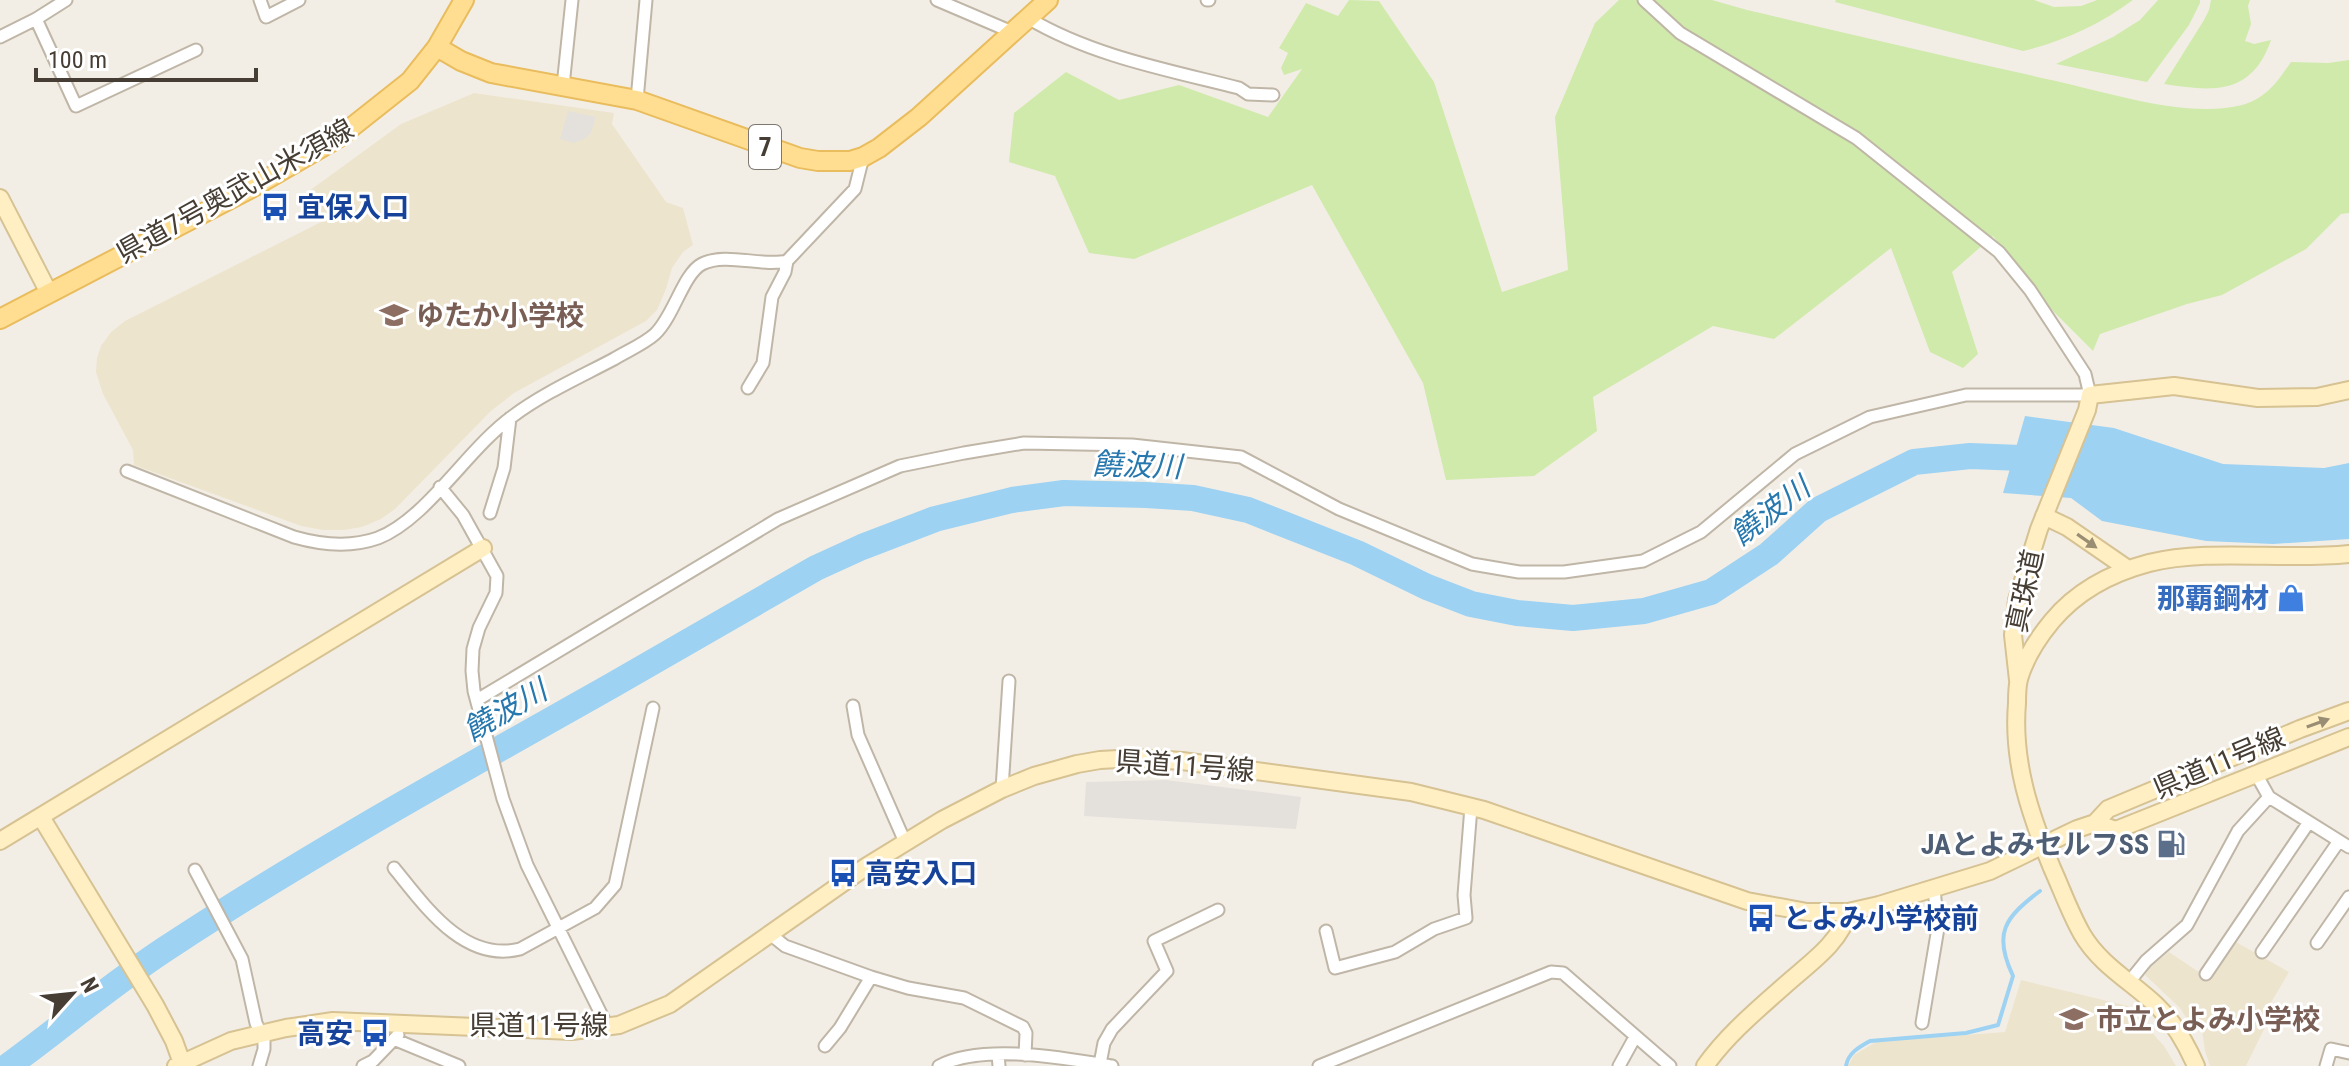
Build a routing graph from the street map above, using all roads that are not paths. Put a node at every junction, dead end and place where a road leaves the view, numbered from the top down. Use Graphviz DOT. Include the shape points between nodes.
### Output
graph roads {
  1 [pos="66,0"];
  2 [pos="260,0"];
  3 [pos="299,0"];
  4 [pos="464,0"];
  5 [pos="572,0"];
  6 [pos="646,0"];
  7 [pos="937,0"];
  8 [pos="1048,0"];
  9 [pos="1644,0"];
  10 [pos="1028,18"];
  11 [pos="36,19"];
  12 [pos="1012,32"];
  13 [pos="0,37"];
  14 [pos="437,47"];
  15 [pos="196,50"];
  16 [pos="563,86"];
  17 [pos="1273,95"];
  18 [pos="637,100"];
  19 [pos="863,157"];
  20 [pos="0,198"];
  21 [pos="787,261"];
  22 [pos="49,293"];
  23 [pos="0,319"];
  24 [pos="748,388"];
  25 [pos="2349,390"];
  26 [pos="2089,402"];
  27 [pos="510,418"];
  28 [pos="127,471"];
  29 [pos="440,487"];
  30 [pos="2047,509"];
  31 [pos="490,513"];
  32 [pos="483,548"];
  33 [pos="2349,554"];
  34 [pos="2128,569"];
  35 [pos="1009,681"];
  36 [pos="2018,681"];
  37 [pos="477,700"];
  38 [pos="853,706"];
  39 [pos="653,708"];
  40 [pos="2349,711"];
  41 [pos="2349,737"];
  42 [pos="2256,774"];
  43 [pos="1002,789"];
  44 [pos="2269,797"];
  45 [pos="1471,807"];
  46 [pos="41,817"];
  47 [pos="2309,822"];
  48 [pos="2095,823"];
  49 [pos="0,841"];
  50 [pos="905,842"];
  51 [pos="2344,844"];
  52 [pos="2044,847"];
  53 [pos="394,868"];
  54 [pos="196,872"];
  55 [pos="1934,889"];
  56 [pos="2349,897"];
  57 [pos="1218,910"];
  58 [pos="1848,912"];
  59 [pos="559,929"];
  60 [pos="1326,931"];
  61 [pos="770,934"];
  62 [pos="2317,943"];
  63 [pos="2262,952"];
  64 [pos="2206,974"];
  65 [pos="871,977"];
  66 [pos="2129,982"];
  67 [pos="1922,1023"];
  68 [pos="405,1024"];
  69 [pos="608,1028"];
  70 [pos="262,1033"];
  71 [pos="1635,1037"];
  72 [pos="396,1040"];
  73 [pos="825,1046"];
  74 [pos="2349,1053"];
  75 [pos="1025,1055"];
  76 [pos="999,1060"];
  77 [pos="181,1065"];
  78 [pos="457,1065"];
  79 [pos="1106,1065"];
  80 [pos="259,1066"];
  81 [pos="363,1066"];
  82 [pos="939,1066"];
  83 [pos="1319,1066"];
  84 [pos="1619,1066"];
  85 [pos="1670,1066"];
  86 [pos="1705,1066"];
  87 [pos="2196,1066"];
  88 [pos="2326,1066"];
  1 -- 11 [label="street"];
  2 -- 3 [label="street" via="266,17"];
  4 -- 14 [label="main road, 県道7号奥武山米須線"];
  5 -- 16 [label="street"];
  6 -- 18 [label="street"];
  7 -- 12 [label="street"];
  8 -- 10 [label="main road, 7"];
  9 -- 26 [label="street" via="1680,33 1856,138 1999,252 2085,374"];
  10 -- 12 [label="main road, 7"];
  10 -- 17 [label="street" via="1131,61 1248,94"];
  11 -- 13 [label="street"];
  11 -- 15 [label="street" via="76,106"];
  12 -- 19 [label="main road, 7" via="907,128"];
  14 -- 16 [label="main road, 7" via="491,73"];
  14 -- 22 [label="main road, 県道7号奥武山米須線" via="410,81 338,138"];
  16 -- 18 [label="main road, 7"];
  18 -- 19 [label="main road, 7" via="800,158 836,162"];
  19 -- 21 [label="street" via="855,189"];
  20 -- 22 [label="main road"];
  21 -- 24 [label="street" via="772,297 763,363"];
  21 -- 27 [label="street" via="701,264 654,335"];
  22 -- 23 [label="main road, 県道7号奥武山米須線"];
  25 -- 26 [label="main road" via="2317,397 2258,398 2174,386"];
  26 -- 30 [label="main road, 真珠道"];
  26 -- 37 [label="street" via="1966,395 1870,417 1795,454 1701,532 1666,550 1643,561 1564,572 1472,564 1339,509 1241,457 1132,445 1024,443 964,453 900,466 778,519"];
  27 -- 29 [label="street"];
  27 -- 31 [label="street" via="504,468"];
  28 -- 29 [label="street" via="294,537 338,545 362,543 394,530"];
  29 -- 32 [label="street"];
  30 -- 34 [label="main road, one-way"];
  30 -- 36 [label="main road, 真珠道" via="2015,611"];
  32 -- 37 [label="street" via="498,584 473,649"];
  32 -- 46 [label="main road"];
  33 -- 34 [label="main road" via="2168,559"];
  34 -- 36 [label="main road" via="2065,606 2033,647"];
  35 -- 43 [label="street"];
  36 -- 52 [label="main road" via="2018,764"];
  37 -- 59 [label="street" via="503,799 527,865"];
  38 -- 50 [label="street" via="858,735"];
  39 -- 59 [label="street" via="615,885 595,908"];
  48 -- 40 [label="main road, 県道11号線, one-way" via="2108,809"];
  41 -- 42 [label="main road, 県道11号線"];
  42 -- 44 [label="street"];
  42 -- 48 [label="main road, 県道11号線" via="2116,830"];
  43 -- 45 [label="main road, 県道11号線" via="1077,764 1158,759 1411,792"];
  43 -- 50 [label="main road, 県道11号線"];
  44 -- 47 [label="street"];
  44 -- 66 [label="street" via="2238,831 2187,925"];
  45 -- 58 [label="main road, 県道11号線" via="1758,904"];
  45 -- 60 [label="street" via="1466,918 1395,952 1335,968"];
  46 -- 49 [label="main road"];
  46 -- 77 [label="main road" via="155,1005"];
  47 -- 51 [label="street"];
  47 -- 64 [label="street"];
  48 -- 52 [label="main road, 県道11号線"];
  50 -- 61 [label="main road, 県道11号線"];
  51 -- 63 [label="street"];
  52 -- 55 [label="main road, 県道11号線"];
  52 -- 66 [label="main road" via="2083,936"];
  53 -- 59 [label="street" via="428,911 484,949 520,949"];
  54 -- 70 [label="street" via="240,955"];
  55 -- 58 [label="main road, 県道11号線"];
  55 -- 67 [label="street" via="1938,928"];
  56 -- 62 [label="street"];
  57 -- 79 [label="street" via="1154,941 1167,971 1112,1029 1104,1043"];
  58 -- 86 [label="main road" via="1840,932"];
  59 -- 69 [label="street"];
  61 -- 65 [label="street" via="785,946"];
  61 -- 69 [label="main road, 県道11号線" via="670,1004"];
  65 -- 73 [label="street"];
  65 -- 75 [label="street" via="964,998 1023,1027"];
  66 -- 87 [label="main road" via="2183,1038"];
  68 -- 69 [label="main road, 県道11号線"];
  68 -- 70 [label="main road, 県道11号線" via="333,1021"];
  68 -- 72 [label="street"];
  70 -- 77 [label="main road, 県道11号線"];
  70 -- 80 [label="street"];
  71 -- 83 [label="street" via="1563,973 1551,972"];
  71 -- 84 [label="street"];
  71 -- 85 [label="street"];
  72 -- 78 [label="street"];
  72 -- 81 [label="street"];
  74 -- 88 [label="street" via="2331,1049"];
  75 -- 76 [label="street"];
  75 -- 79 [label="street"];
  76 -- 82 [label="street" via="966,1056"];
}
